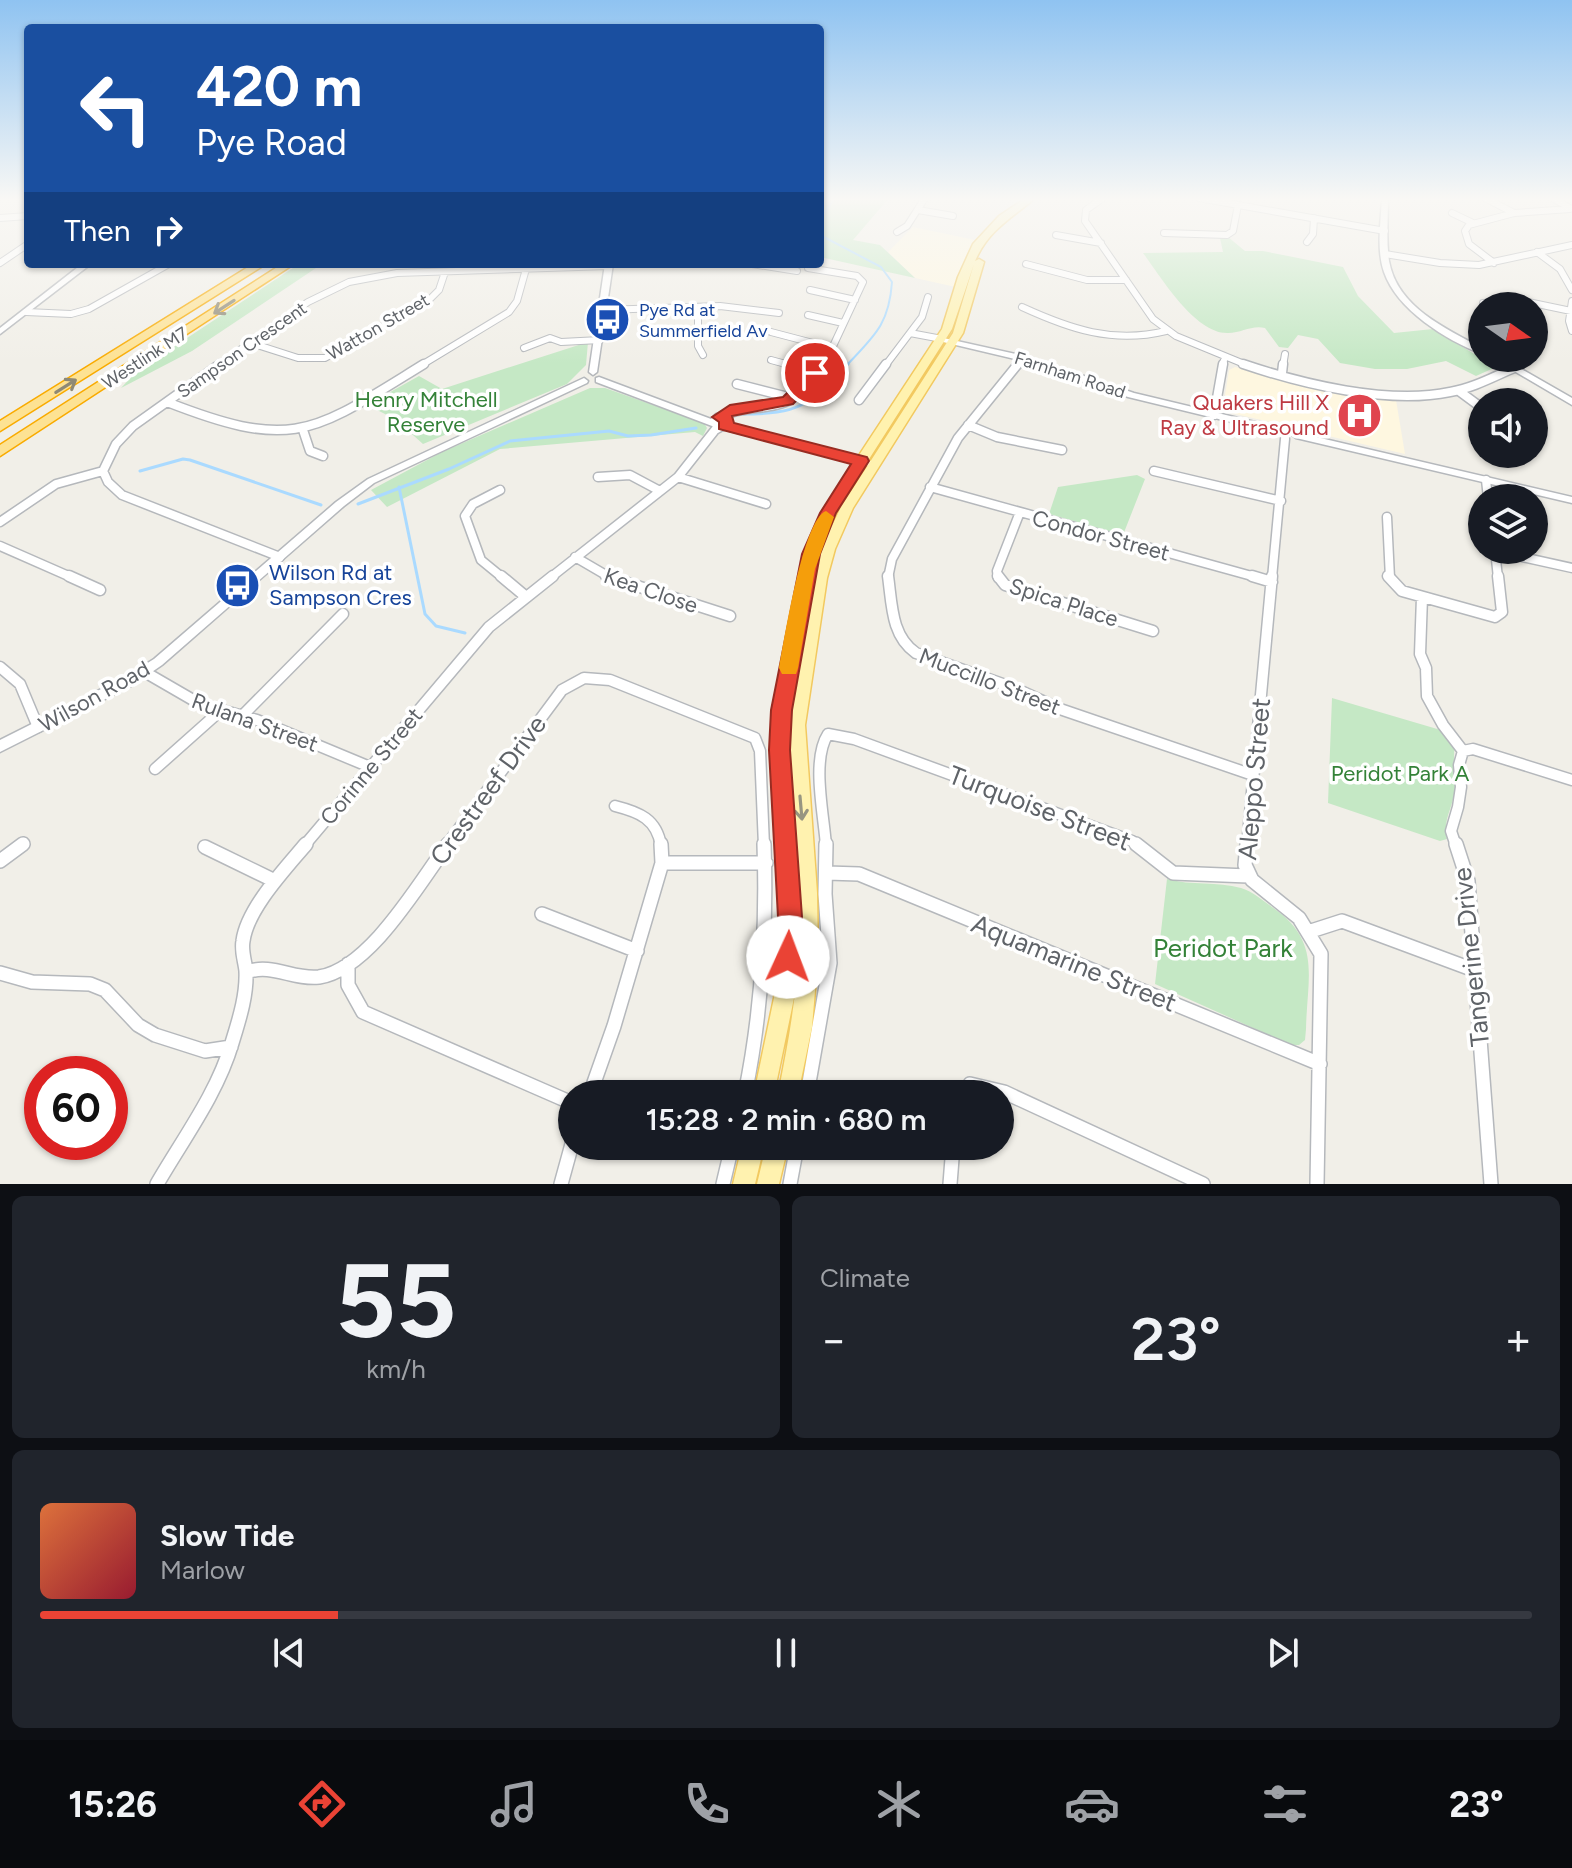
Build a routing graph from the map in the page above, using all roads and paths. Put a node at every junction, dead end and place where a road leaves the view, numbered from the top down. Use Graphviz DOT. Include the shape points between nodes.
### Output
graph roads {
  1 [pos="975,253"];
  2 [pos="983,253"];
  3 [pos="1108,253"];
  4 [pos="1482,253"];
  5 [pos="1532,253"];
  6 [pos="1539,253"];
  7 [pos="1385,254"];
  8 [pos="1494,263"];
  9 [pos="1026,264"];
  10 [pos="82,268"];
  11 [pos="162,268"];
  12 [pos="255,268"];
  13 [pos="283,268"];
  14 [pos="363,268"];
  15 [pos="547,268"];
  16 [pos="609,268"];
  17 [pos="778,268"];
  18 [pos="808,268"];
  19 [pos="526,269"];
  20 [pos="797,271"];
  21 [pos="445,272"];
  22 [pos="365,276"];
  23 [pos="1126,280"];
  24 [pos="810,290"];
  25 [pos="1572,290"];
  26 [pos="928,297"];
  27 [pos="855,300"];
  28 [pos="1572,301"];
  29 [pos="1548,306"];
  30 [pos="698,307"];
  31 [pos="1022,307"];
  32 [pos="604,310"];
  33 [pos="1571,311"];
  34 [pos="26,312"];
  35 [pos="779,313"];
  36 [pos="71,314"];
  37 [pos="808,315"];
  38 [pos="843,323"];
  39 [pos="73,326"];
  40 [pos="911,331"];
  41 [pos="1166,331"];
  42 [pos="1572,331"];
  43 [pos="0,332"];
  44 [pos="771,332"];
  45 [pos="600,340"];
  46 [pos="948,340"];
  47 [pos="251,343"];
  48 [pos="1468,343"];
  49 [pos="524,348"];
  50 [pos="832,348"];
  51 [pos="1285,354"];
  52 [pos="703,355"];
  53 [pos="1022,358"];
  54 [pos="771,360"];
  55 [pos="1224,360"];
  56 [pos="1504,372"];
  57 [pos="1521,372"];
  58 [pos="815,373"];
  59 [pos="1282,373"];
  60 [pos="596,376"];
  61 [pos="737,384"];
  62 [pos="1459,391"];
  63 [pos="793,398"];
  64 [pos="1468,398"];
  65 [pos="859,400"];
  66 [pos="167,402"];
  67 [pos="1572,402"];
  68 [pos="1214,415"];
  69 [pos="721,422"];
  70 [pos="968,425"];
  71 [pos="0,427"];
  72 [pos="303,430"];
  73 [pos="1286,435"];
  74 [pos="1062,450"];
  75 [pos="0,451"];
  76 [pos="323,456"];
  77 [pos="867,463"];
  78 [pos="103,471"];
  79 [pos="1154,471"];
  80 [pos="598,477"];
  81 [pos="678,477"];
  82 [pos="1486,480"];
  83 [pos="1486,484"];
  84 [pos="930,487"];
  85 [pos="500,490"];
  86 [pos="660,491"];
  87 [pos="1572,500"];
  88 [pos="1281,501"];
  89 [pos="766,504"];
  90 [pos="1020,512"];
  91 [pos="1387,517"];
  92 [pos="0,522"];
  93 [pos="0,546"];
  94 [pos="280,557"];
  95 [pos="575,557"];
  96 [pos="1548,562"];
  97 [pos="1497,564"];
  98 [pos="1572,568"];
  99 [pos="1272,582"];
  100 [pos="100,590"];
  101 [pos="525,596"];
  102 [pos="1422,597"];
  103 [pos="343,614"];
  104 [pos="730,616"];
  105 [pos="1153,631"];
  106 [pos="0,667"];
  107 [pos="143,671"];
  108 [pos="219,712"];
  109 [pos="242,716"];
  110 [pos="38,727"];
  111 [pos="0,746"];
  112 [pos="1463,751"];
  113 [pos="370,767"];
  114 [pos="155,769"];
  115 [pos="1253,775"];
  116 [pos="1572,780"];
  117 [pos="615,806"];
  118 [pos="23,844"];
  119 [pos="205,847"];
  120 [pos="0,861"];
  121 [pos="662,863"];
  122 [pos="766,863"];
  123 [pos="827,873"];
  124 [pos="1248,876"];
  125 [pos="275,881"];
  126 [pos="542,914"];
  127 [pos="1311,931"];
  128 [pos="637,951"];
  129 [pos="348,964"];
  130 [pos="1474,970"];
  131 [pos="246,972"];
  132 [pos="0,973"];
  133 [pos="231,1047"];
  134 [pos="1320,1064"];
  135 [pos="595,1080"];
  136 [pos="748,1080"];
  137 [pos="767,1080"];
  138 [pos="791,1080"];
  139 [pos="810,1080"];
  140 [pos="558,1097"];
  141 [pos="1014,1097"];
  142 [pos="568,1160"];
  143 [pos="729,1160"];
  144 [pos="750,1160"];
  145 [pos="774,1160"];
  146 [pos="794,1160"];
  147 [pos="952,1160"];
  148 [pos="157,1184"];
  149 [pos="561,1184"];
  150 [pos="723,1184"];
  151 [pos="744,1184"];
  152 [pos="768,1184"];
  153 [pos="790,1184"];
  154 [pos="950,1184"];
  155 [pos="1203,1184"];
  156 [pos="1317,1184"];
  157 [pos="1491,1184"];
  1 -- 46 [label="main road"];
  2 -- 46 [label="main road" via="966,308"];
  3 -- 23 [label="street"];
  4 -- 8 [label="street"];
  5 -- 8 [label="street"];
  6 -- 25 [label="street" via="1560,269"];
  7 -- 8 [label="street" via="1447,264"];
  7 -- 48 [label="street" via="1390,278 1406,300"];
  9 -- 23 [label="street" via="1091,281"];
  10 -- 34 [label="street"];
  11 -- 36 [label="street" via="108,300"];
  71 -- 12 [label="highway, Westlink M7, one-way"];
  13 -- 75 [label="highway, Westlink M7, one-way"];
  14 -- 22 [label="street"];
  15 -- 19 [label="street, Sampson Crescent"];
  16 -- 32 [label="street"];
  17 -- 20 [label="street"];
  18 -- 27 [label="street" via="857,276 863,282"];
  19 -- 21 [label="street, Sampson Crescent"];
  19 -- 72 [label="street" via="517,301 500,318 341,415"];
  21 -- 22 [label="street, Sampson Crescent"];
  21 -- 47 [label="street, Watton Street" via="428,301 325,358 298,358"];
  22 -- 47 [label="street, Sampson Crescent" via="319,295"];
  23 -- 41 [label="street"];
  24 -- 27 [label="street"];
  26 -- 40 [label="street"];
  27 -- 38 [label="street"];
  28 -- 33 [label="street"];
  29 -- 33 [label="street"];
  30 -- 32 [label="street"];
  30 -- 35 [label="street"];
  30 -- 52 [label="street" via="698,346"];
  31 -- 41 [label="street" via="1119,337"];
  32 -- 45 [label="street"];
  33 -- 42 [label="street"];
  34 -- 36 [label="street"];
  34 -- 43 [label="street"];
  36 -- 39 [label="street"];
  37 -- 38 [label="street"];
  38 -- 50 [label="street"];
  40 -- 46 [label="street, Farnham Road"];
  40 -- 65 [label="street"];
  41 -- 55 [label="street"];
  44 -- 50 [label="street"];
  45 -- 49 [label="street" via="550,338"];
  45 -- 60 [label="street"];
  46 -- 53 [label="street, Farnham Road"];
  46 -- 77 [label="main road"];
  47 -- 66 [label="street, Sampson Crescent"];
  50 -- 58 [label="street"];
  51 -- 59 [label="street"];
  53 -- 68 [label="street, Farnham Road" via="1111,389"];
  53 -- 70 [label="street, Muccillo Street"];
  54 -- 58 [label="street"];
  55 -- 59 [label="street"];
  55 -- 68 [label="street"];
  56 -- 62 [label="street"];
  57 -- 67 [label="street"];
  58 -- 63 [label="street"];
  59 -- 62 [label="street" via="1370,394"];
  60 -- 69 [label="street"];
  60 -- 94 [label="street, Wilson Road" via="371,481"];
  61 -- 63 [label="street"];
  62 -- 64 [label="street"];
  63 -- 69 [label="street" via="735,409"];
  66 -- 72 [label="street" via="253,433"];
  66 -- 78 [label="street, Sampson Crescent" via="123,434"];
  68 -- 73 [label="street, Farnham Road"];
  69 -- 77 [label="street"];
  69 -- 81 [label="street, Corinne Street"];
  70 -- 74 [label="street" via="990,435"];
  70 -- 84 [label="street, Muccillo Street"];
  72 -- 76 [label="street" via="310,451"];
  73 -- 82 [label="street, Farnham Road"];
  73 -- 88 [label="street, Aleppo Street"];
  77 -- 137 [label="main road" via="828,513 811,554 782,710 790,917 784,998"];
  77 -- 138 [label="main road, one-way" via="828,549 801,694 797,753 809,954"];
  78 -- 92 [label="street" via="56,484"];
  78 -- 94 [label="street" via="122,495"];
  79 -- 88 [label="street"];
  80 -- 86 [label="street" via="630,475"];
  81 -- 86 [label="street, Corinne Street"];
  81 -- 89 [label="street"];
  82 -- 83 [label="street"];
  82 -- 87 [label="street, Farnham Road"];
  84 -- 90 [label="street, Condor Street"];
  84 -- 115 [label="street, Muccillo Street" via="888,576 897,632 907,647 1060,709"];
  85 -- 101 [label="street" via="473,504 465,516 481,560"];
  86 -- 95 [label="street, Corinne Street"];
  88 -- 99 [label="street, Aleppo Street"];
  90 -- 99 [label="street, Condor Street"];
  90 -- 105 [label="street, Spica Place" via="998,580"];
  91 -- 102 [label="street" via="1388,576 1402,591"];
  93 -- 100 [label="street"];
  94 -- 107 [label="street, Wilson Road"];
  95 -- 101 [label="street, Corinne Street"];
  95 -- 104 [label="street, Kea Close" via="607,577"];
  96 -- 98 [label="street"];
  97 -- 102 [label="street" via="1502,612 1495,617"];
  99 -- 115 [label="street, Aleppo Street"];
  101 -- 113 [label="street, Corinne Street" via="489,627"];
  102 -- 112 [label="street" via="1420,654 1427,696"];
  103 -- 109 [label="street"];
  106 -- 110 [label="street" via="20,684"];
  107 -- 108 [label="street, Rulana Street"];
  107 -- 110 [label="street, Wilson Road"];
  108 -- 109 [label="street, Rulana Street"];
  108 -- 114 [label="street"];
  109 -- 113 [label="street, Rulana Street"];
  110 -- 111 [label="street, Wilson Road"];
  112 -- 116 [label="street" via="1484,752"];
  112 -- 130 [label="street, Tangerine Drive" via="1451,831 1466,869"];
  113 -- 125 [label="street, Corinne Street"];
  115 -- 124 [label="street, Aleppo Street"];
  117 -- 121 [label="street" via="640,812 656,825"];
  118 -- 120 [label="street"];
  119 -- 125 [label="street"];
  121 -- 122 [label="street"];
  121 -- 128 [label="street"];
  122 -- 129 [label="street, Crestreef Drive" via="755,738 610,680 584,678 562,690 388,925"];
  122 -- 136 [label="street" via="767,950"];
  123 -- 124 [label="street, Turquoise Street" via="819,761 828,734 1132,841 1173,873"];
  123 -- 134 [label="street, Aquamarine Street" via="859,874"];
  123 -- 139 [label="street" via="829,973"];
  124 -- 127 [label="street, Aleppo Street"];
  125 -- 131 [label="street, Corinne Street" via="246,928"];
  126 -- 128 [label="street"];
  127 -- 130 [label="street" via="1342,921"];
  127 -- 134 [label="street, Aleppo Street" via="1323,968"];
  128 -- 135 [label="street"];
  129 -- 131 [label="street, Crestreef Drive" via="308,977 269,966"];
  129 -- 140 [label="street" via="348,985 363,1012"];
  130 -- 157 [label="street, Tangerine Drive"];
  131 -- 133 [label="street, Corinne Street" via="245,999"];
  132 -- 133 [label="street" via="32,982 90,984 105,990 155,1035 205,1051"];
  133 -- 148 [label="street, Corinne Street" via="219,1078"];
  134 -- 156 [label="street, Aleppo Street"];
  141 -- 155 [label="street"];
  142 -- 149 [label="street"];
  143 -- 150 [label="street"];
  144 -- 151 [label="main road"];
  145 -- 152 [label="main road"];
  146 -- 153 [label="street"];
  147 -- 154 [label="street"];
}
